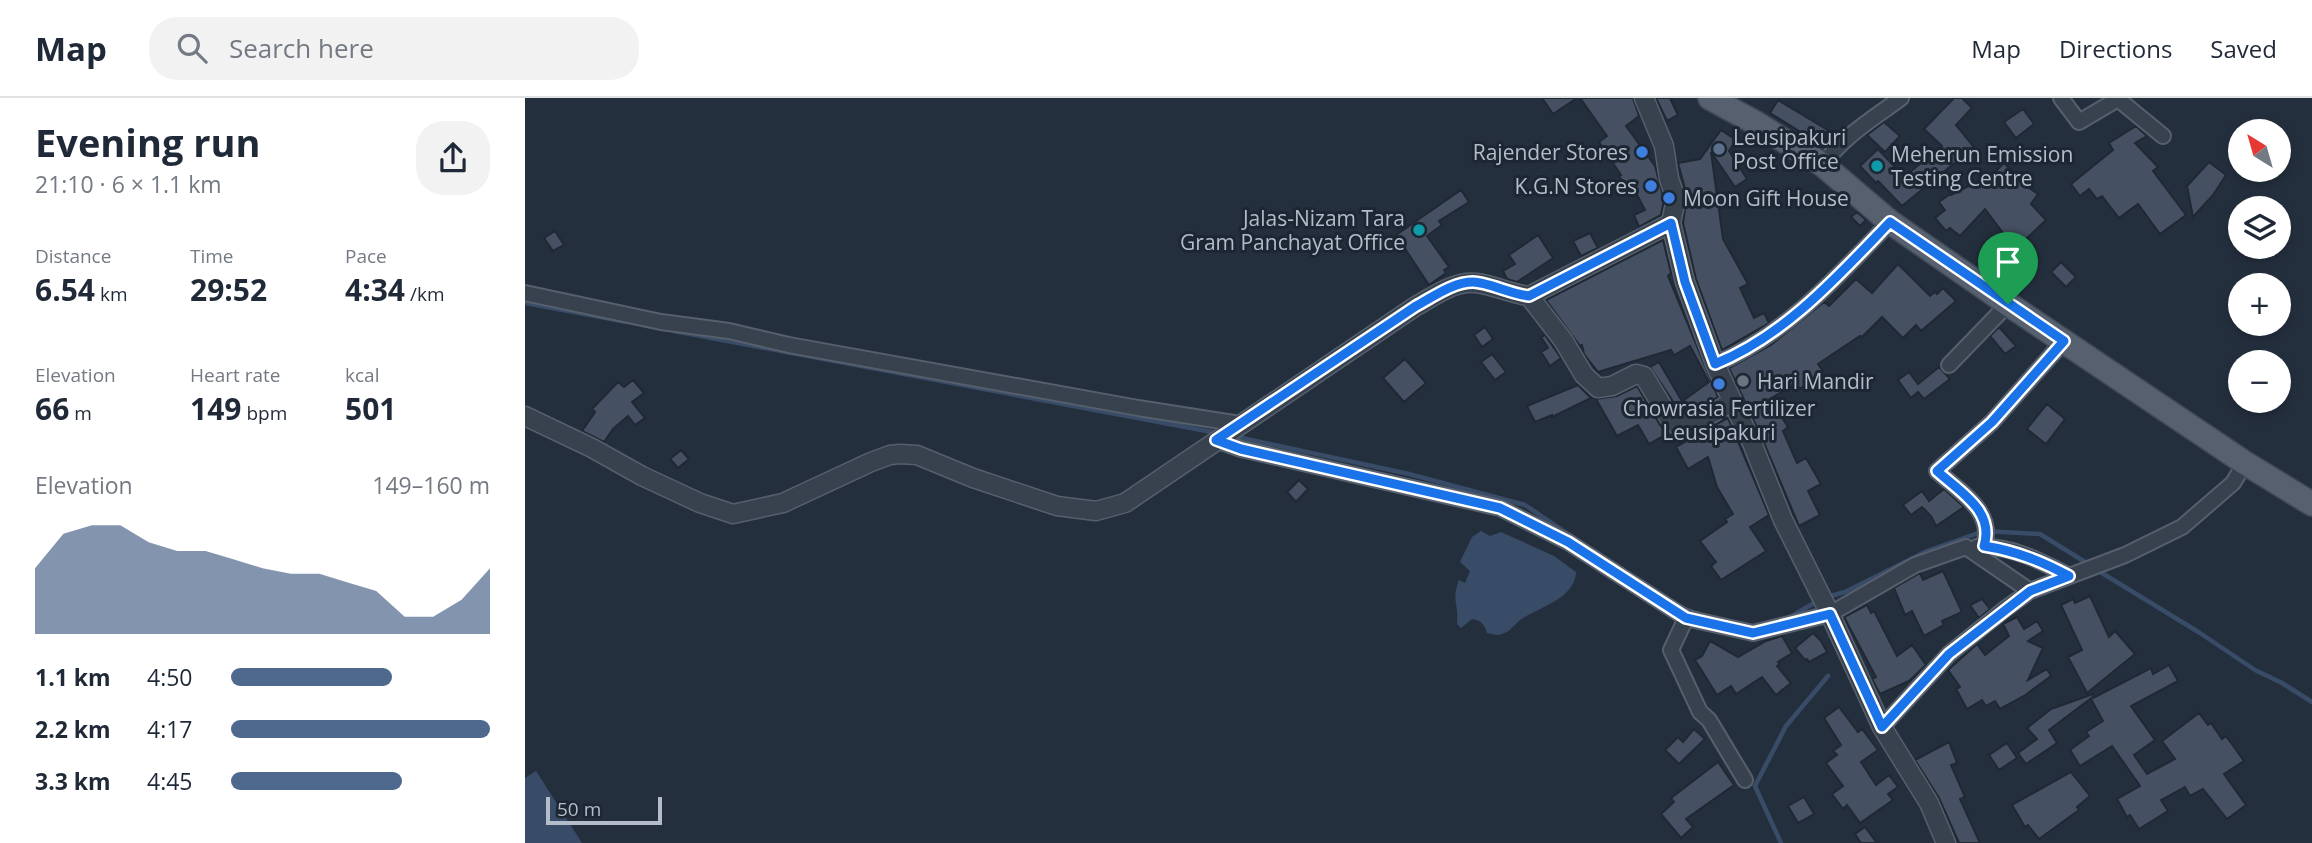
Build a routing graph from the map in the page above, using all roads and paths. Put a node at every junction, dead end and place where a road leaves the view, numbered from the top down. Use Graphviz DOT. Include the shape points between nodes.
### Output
graph roads {
  1 [pos="1644,98"];
  2 [pos="1710,98"];
  3 [pos="1901,98"];
  4 [pos="2061,98"];
  5 [pos="2163,136"];
  6 [pos="1823,165"];
  7 [pos="1890,222"];
  8 [pos="1671,223"];
  9 [pos="525,293"];
  10 [pos="1529,296"];
  11 [pos="2008,304"];
  12 [pos="2064,341"];
  13 [pos="1715,364"];
  14 [pos="1949,365"];
  15 [pos="1732,402"];
  16 [pos="525,416"];
  17 [pos="1240,424"];
  18 [pos="1216,440"];
  19 [pos="2245,463"];
  20 [pos="2312,503"];
  21 [pos="1986,536"];
  22 [pos="1966,547"];
  23 [pos="2069,576"];
  24 [pos="2030,591"];
  25 [pos="1830,614"];
  26 [pos="1686,618"];
  27 [pos="1882,727"];
  28 [pos="1745,780"];
  29 [pos="1946,843"];
  1 -- 8 [label="street" via="1664,146 1676,199"];
  2 -- 6 [label="main road"];
  3 -- 6 [label="street" via="1842,144"];
  4 -- 5 [label="street" via="2079,122 2118,99"];
  6 -- 7 [label="main road"];
  7 -- 11 [label="main road"];
  7 -- 13 [label="street" via="1786,323 1762,341"];
  8 -- 10 [label="street"];
  8 -- 13 [label="street" via="1685,282"];
  9 -- 17 [label="street" via="661,322"];
  10 -- 15 [label="street" via="1598,388 1640,374 1678,426 1697,422"];
  10 -- 17 [label="street" via="1474,282 1446,289"];
  11 -- 12 [label="main road"];
  11 -- 14 [label="street"];
  12 -- 19 [label="main road"];
  12 -- 21 [label="street" via="1992,422 1937,471 1981,510"];
  13 -- 15 [label="street"];
  15 -- 25 [label="street"];
  16 -- 18 [label="street" via="642,476 733,514 783,503 871,462 900,454 917,455 1057,506 1096,511 1125,503"];
  17 -- 18 [label="street"];
  18 -- 26 [label="street" via="1500,508 1568,542"];
  19 -- 20 [label="main road"];
  19 -- 23 [label="street" via="2233,483 2182,527"];
  21 -- 22 [label="street"];
  21 -- 23 [label="street"];
  22 -- 24 [label="street"];
  22 -- 25 [label="street" via="1915,565"];
  23 -- 24 [label="street"];
  24 -- 27 [label="street" via="1949,654"];
  25 -- 26 [label="street" via="1753,633"];
  25 -- 27 [label="street"];
  26 -- 28 [label="street" via="1671,650 1700,712"];
  27 -- 29 [label="street" via="1929,803"];
}
